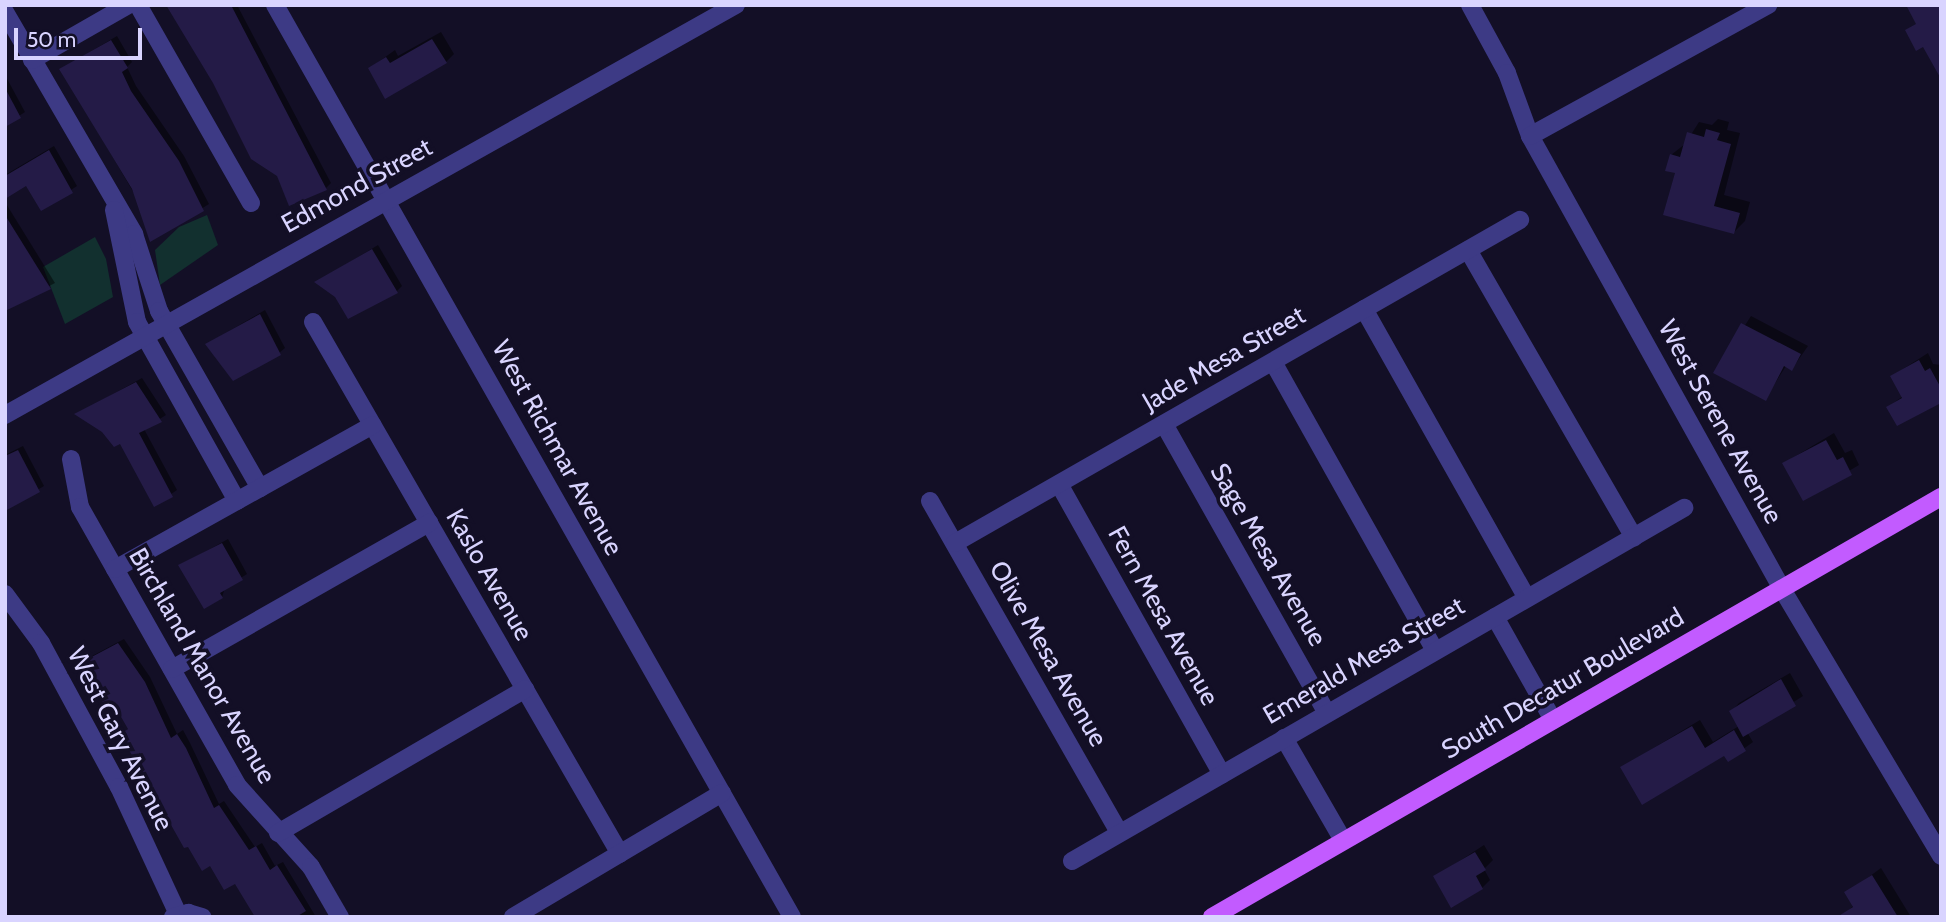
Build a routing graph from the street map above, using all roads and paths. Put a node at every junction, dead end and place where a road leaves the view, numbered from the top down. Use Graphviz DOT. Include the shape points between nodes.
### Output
graph roads {
  1 [pos="128,5"];
  2 [pos="138,5"];
  3 [pos="275,5"];
  4 [pos="736,5"];
  5 [pos="1470,5"];
  6 [pos="1768,5"];
  7 [pos="5,12"];
  8 [pos="32,60"];
  9 [pos="1530,136"];
  10 [pos="112,199"];
  11 [pos="387,199"];
  12 [pos="251,202"];
  13 [pos="1520,220"];
  14 [pos="1468,250"];
  15 [pos="1364,309"];
  16 [pos="313,322"];
  17 [pos="166,324"];
  18 [pos="145,336"];
  19 [pos="1273,362"];
  20 [pos="5,415"];
  21 [pos="1164,424"];
  22 [pos="373,425"];
  23 [pos="71,459"];
  24 [pos="1059,484"];
  25 [pos="260,488"];
  26 [pos="1941,497"];
  27 [pos="236,501"];
  28 [pos="930,501"];
  29 [pos="1684,508"];
  30 [pos="429,523"];
  31 [pos="1634,537"];
  32 [pos="955,543"];
  33 [pos="115,569"];
  34 [pos="1782,589"];
  35 [pos="5,594"];
  36 [pos="1527,598"];
  37 [pos="1494,617"];
  38 [pos="1435,651"];
  39 [pos="172,669"];
  40 [pos="525,689"];
  41 [pos="1328,713"];
  42 [pos="1553,720"];
  43 [pos="1284,738"];
  44 [pos="1222,774"];
  45 [pos="722,793"];
  46 [pos="278,833"];
  47 [pos="1119,833"];
  48 [pos="1343,840"];
  49 [pos="620,854"];
  50 [pos="1941,856"];
  51 [pos="1072,861"];
  52 [pos="187,915"];
  53 [pos="340,917"];
  54 [pos="513,917"];
  55 [pos="792,917"];
  56 [pos="1212,917"];
  1 -- 8 [label="street"];
  2 -- 12 [label="street"];
  3 -- 11 [label="street, West Richmar Avenue"];
  4 -- 11 [label="street, Edmond Street"];
  5 -- 9 [label="street, West Serene Avenue" via="1507,73"];
  6 -- 9 [label="street"];
  7 -- 8 [label="street"];
  8 -- 10 [label="street"];
  9 -- 34 [label="street, West Serene Avenue"];
  10 -- 17 [label="street" via="141,247 154,299"];
  10 -- 18 [label="street" via="129,292"];
  11 -- 17 [label="street, Edmond Street"];
  11 -- 45 [label="street, West Richmar Avenue"];
  13 -- 14 [label="street, Jade Mesa Street"];
  14 -- 15 [label="street, Jade Mesa Street"];
  14 -- 31 [label="street"];
  15 -- 19 [label="street, Jade Mesa Street"];
  15 -- 36 [label="street"];
  16 -- 22 [label="street, Kaslo Avenue"];
  17 -- 18 [label="street, Edmond Street"];
  17 -- 25 [label="street"];
  18 -- 20 [label="street, Edmond Street"];
  18 -- 27 [label="street"];
  19 -- 21 [label="street, Jade Mesa Street"];
  19 -- 38 [label="street"];
  21 -- 24 [label="street, Jade Mesa Street"];
  21 -- 41 [label="street, Sage Mesa Avenue"];
  22 -- 25 [label="street"];
  22 -- 30 [label="street, Kaslo Avenue"];
  23 -- 33 [label="street, Birchland Manor Avenue" via="80,507"];
  24 -- 32 [label="street, Jade Mesa Street"];
  24 -- 44 [label="street, Fern Mesa Avenue"];
  25 -- 27 [label="street"];
  26 -- 34 [label="main road, South Decatur Boulevard"];
  27 -- 33 [label="street"];
  28 -- 32 [label="street, Olive Mesa Avenue"];
  29 -- 31 [label="street, Emerald Mesa Street"];
  30 -- 39 [label="street"];
  30 -- 40 [label="street, Kaslo Avenue"];
  31 -- 36 [label="street, Emerald Mesa Street"];
  32 -- 47 [label="street, Olive Mesa Avenue"];
  33 -- 39 [label="street, Birchland Manor Avenue"];
  34 -- 42 [label="main road, South Decatur Boulevard"];
  34 -- 50 [label="street, West Serene Avenue"];
  35 -- 52 [label="street, West Gary Avenue" via="41,643"];
  36 -- 37 [label="street, Emerald Mesa Street"];
  37 -- 38 [label="street, Emerald Mesa Street"];
  37 -- 42 [label="street"];
  38 -- 41 [label="street, Emerald Mesa Street"];
  39 -- 46 [label="street, Birchland Manor Avenue" via="237,785"];
  40 -- 46 [label="street"];
  40 -- 49 [label="street, Kaslo Avenue"];
  41 -- 43 [label="street, Emerald Mesa Street"];
  42 -- 48 [label="main road, South Decatur Boulevard"];
  43 -- 44 [label="street, Emerald Mesa Street"];
  43 -- 48 [label="street"];
  44 -- 47 [label="street, Emerald Mesa Street"];
  45 -- 49 [label="street"];
  45 -- 55 [label="street, West Richmar Avenue"];
  46 -- 53 [label="street, Birchland Manor Avenue" via="311,867"];
  47 -- 51 [label="street, Emerald Mesa Street"];
  48 -- 56 [label="main road, South Decatur Boulevard"];
  49 -- 54 [label="street"];
}
